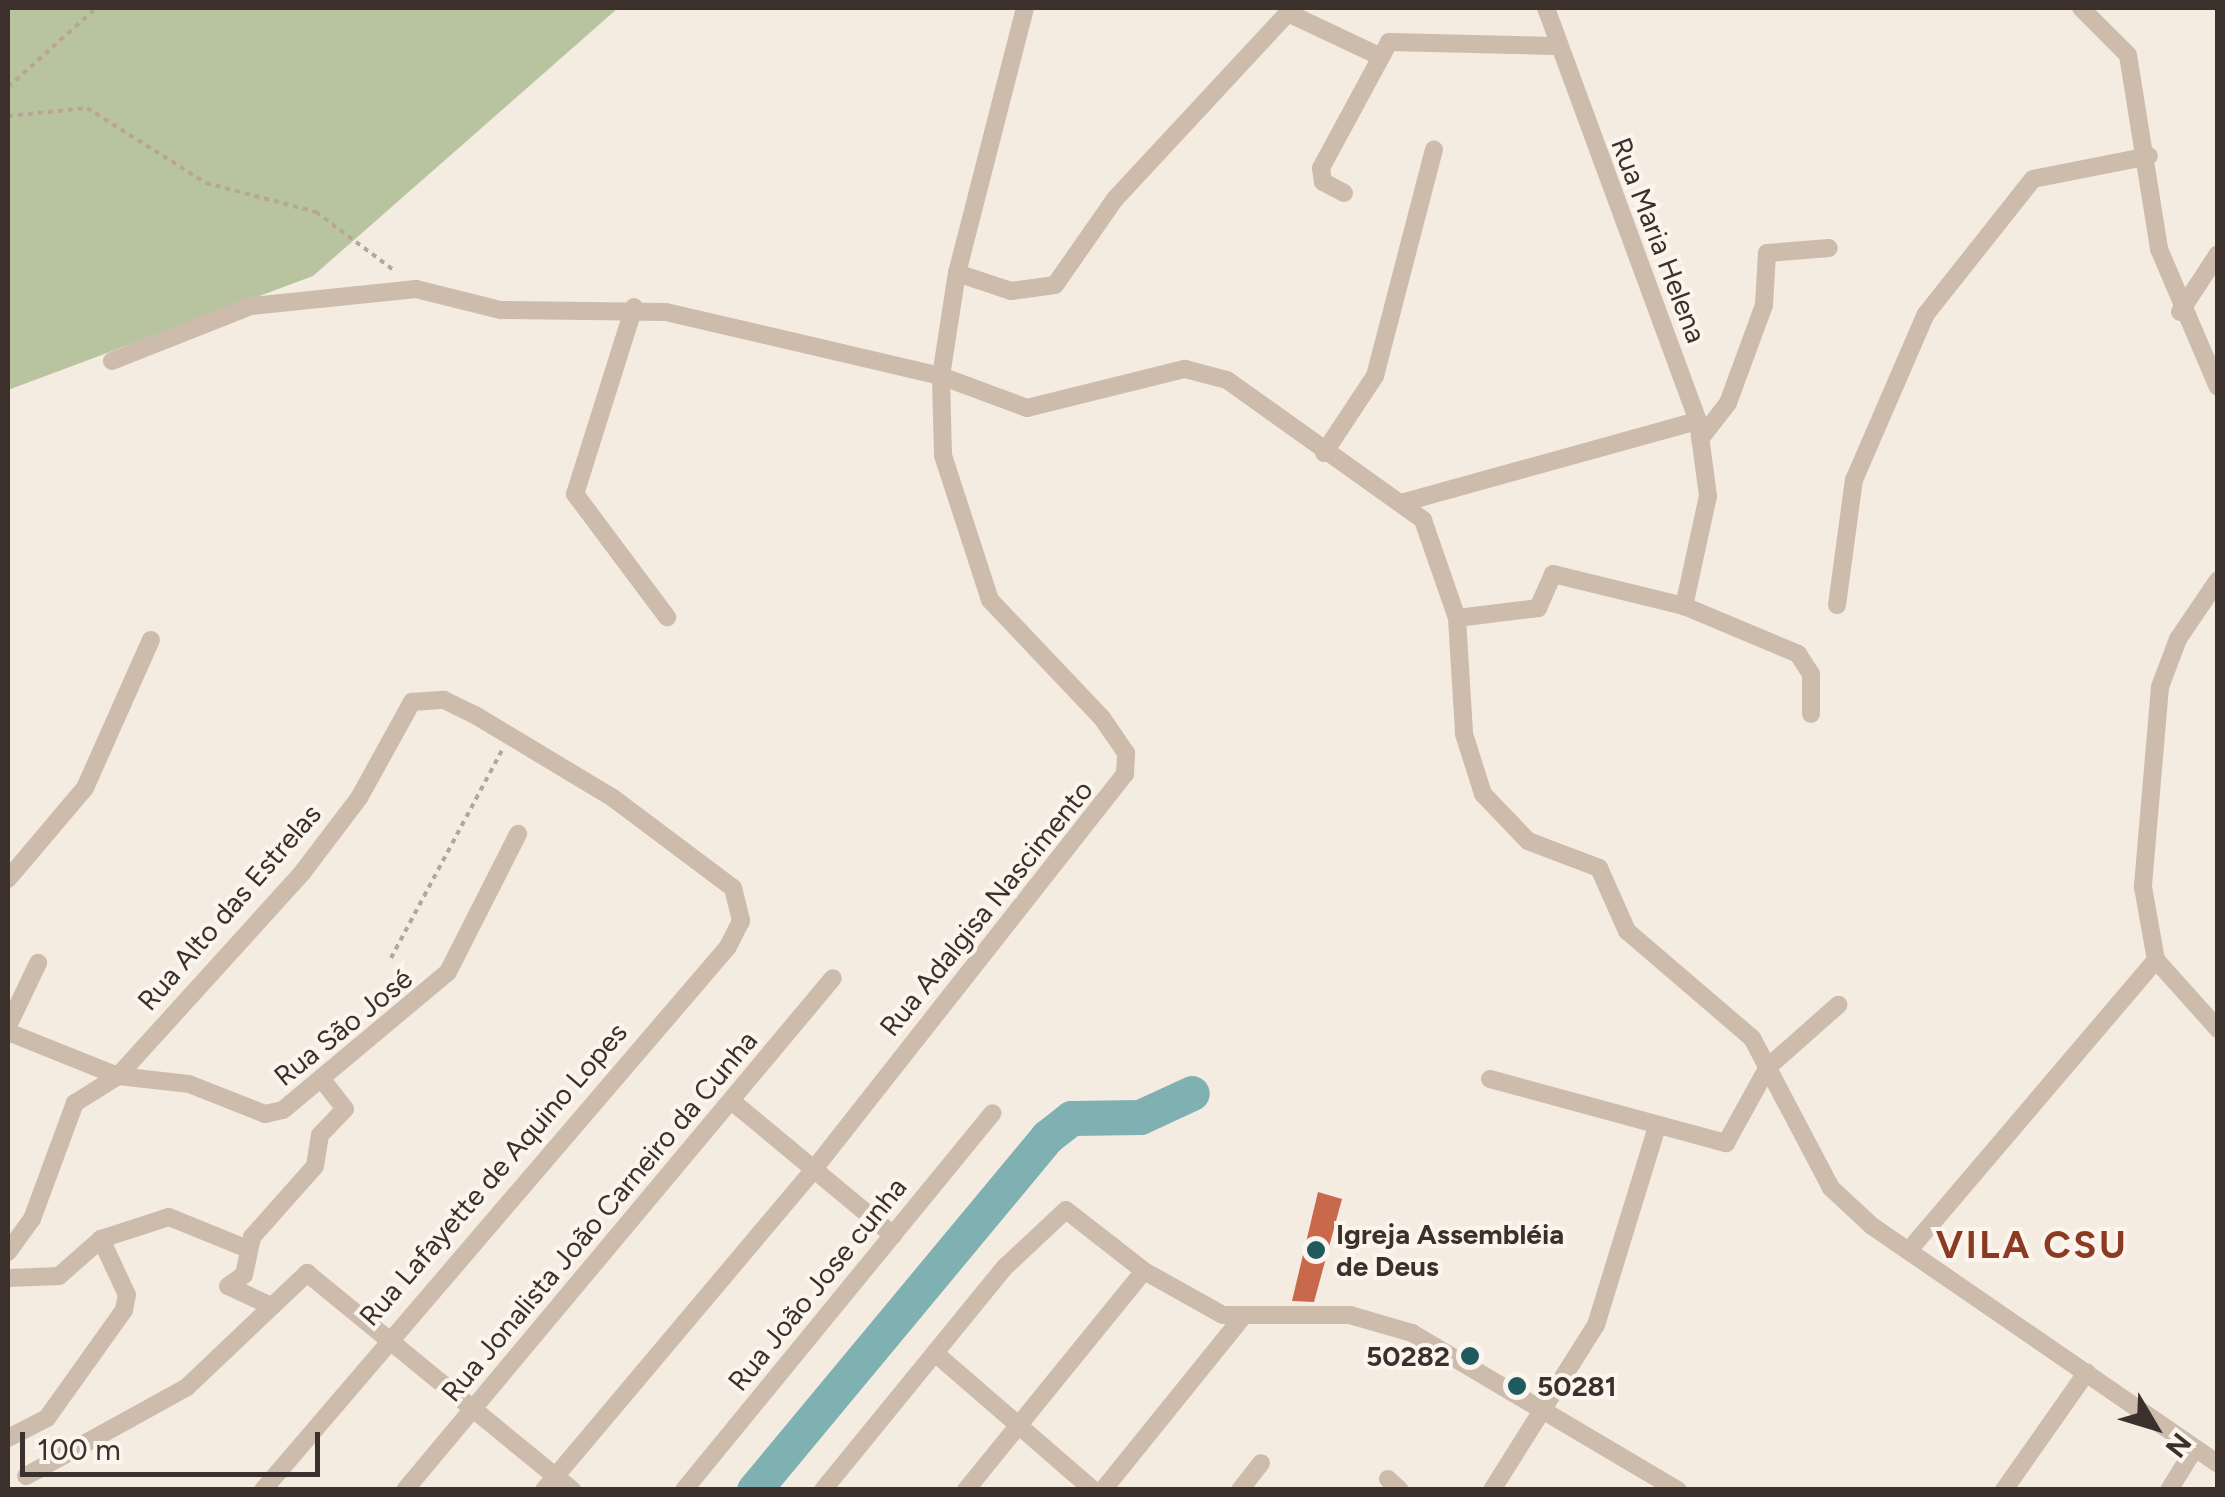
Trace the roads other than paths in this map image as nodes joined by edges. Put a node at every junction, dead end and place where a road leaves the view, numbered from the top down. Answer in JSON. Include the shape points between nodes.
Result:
{"nodes":[{"id":1,"x":1026,"y":8,"type":"edge"},
{"id":2,"x":1546,"y":8,"type":"edge"},
{"id":3,"x":2081,"y":8,"type":"edge"},
{"id":4,"x":1554,"y":46,"type":"junction"},
{"id":5,"x":1380,"y":56,"type":"junction"},
{"id":6,"x":1434,"y":150,"type":"dead end"},
{"id":7,"x":2149,"y":156,"type":"junction"},
{"id":8,"x":1344,"y":193,"type":"dead end"},
{"id":9,"x":1829,"y":248,"type":"dead end"},
{"id":10,"x":2217,"y":255,"type":"edge"},
{"id":11,"x":958,"y":272,"type":"junction"},
{"id":12,"x":634,"y":308,"type":"junction"},
{"id":13,"x":2180,"y":312,"type":"junction"},
{"id":14,"x":112,"y":361,"type":"dead end"},
{"id":15,"x":941,"y":376,"type":"junction"},
{"id":16,"x":2218,"y":387,"type":"edge"},
{"id":17,"x":1699,"y":430,"type":"junction"},
{"id":18,"x":1324,"y":453,"type":"junction"},
{"id":19,"x":1405,"y":502,"type":"junction"},
{"id":20,"x":2218,"y":580,"type":"edge"},
{"id":21,"x":1836,"y":605,"type":"dead end"},
{"id":22,"x":1684,"y":606,"type":"junction"},
{"id":23,"x":667,"y":617,"type":"dead end"},
{"id":24,"x":1457,"y":618,"type":"junction"},
{"id":25,"x":152,"y":640,"type":"dead end"},
{"id":26,"x":1811,"y":714,"type":"dead end"},
{"id":27,"x":518,"y":834,"type":"dead end"},
{"id":28,"x":8,"y":879,"type":"edge"},
{"id":29,"x":734,"y":888,"type":"joint"},
{"id":30,"x":2156,"y":960,"type":"junction"},
{"id":31,"x":38,"y":964,"type":"dead end"},
{"id":32,"x":833,"y":978,"type":"dead end"},
{"id":33,"x":1838,"y":1005,"type":"dead end"},
{"id":34,"x":8,"y":1029,"type":"edge"},
{"id":35,"x":2218,"y":1029,"type":"edge"},
{"id":36,"x":1768,"y":1067,"type":"junction"},
{"id":37,"x":118,"y":1076,"type":"junction"},
{"id":38,"x":323,"y":1080,"type":"junction"},
{"id":39,"x":1490,"y":1080,"type":"dead end"},
{"id":40,"x":734,"y":1102,"type":"junction"},
{"id":41,"x":993,"y":1113,"type":"dead end"},
{"id":42,"x":1657,"y":1128,"type":"junction"},
{"id":43,"x":814,"y":1168,"type":"junction"},
{"id":44,"x":893,"y":1235,"type":"junction"},
{"id":45,"x":101,"y":1239,"type":"junction"},
{"id":46,"x":248,"y":1248,"type":"junction"},
{"id":47,"x":1910,"y":1248,"type":"junction"},
{"id":48,"x":8,"y":1252,"type":"edge"},
{"id":49,"x":1144,"y":1271,"type":"junction"},
{"id":50,"x":8,"y":1278,"type":"edge"},
{"id":51,"x":271,"y":1306,"type":"junction"},
{"id":52,"x":1241,"y":1319,"type":"junction"},
{"id":53,"x":388,"y":1340,"type":"junction"},
{"id":54,"x":935,"y":1353,"type":"junction"},
{"id":55,"x":2088,"y":1372,"type":"junction"},
{"id":56,"x":472,"y":1408,"type":"junction"},
{"id":57,"x":1541,"y":1416,"type":"junction"},
{"id":58,"x":1020,"y":1426,"type":"junction"},
{"id":59,"x":8,"y":1438,"type":"edge"},
{"id":60,"x":2195,"y":1448,"type":"junction"},
{"id":61,"x":1262,"y":1463,"type":"dead end"},
{"id":62,"x":2218,"y":1464,"type":"edge"},
{"id":63,"x":26,"y":1476,"type":"dead end"},
{"id":64,"x":550,"y":1483,"type":"edge"},
{"id":65,"x":263,"y":1490,"type":"edge"},
{"id":66,"x":406,"y":1490,"type":"edge"},
{"id":67,"x":572,"y":1490,"type":"edge"},
{"id":68,"x":684,"y":1490,"type":"edge"},
{"id":69,"x":822,"y":1490,"type":"edge"},
{"id":70,"x":966,"y":1490,"type":"edge"},
{"id":71,"x":1093,"y":1490,"type":"edge"},
{"id":72,"x":1103,"y":1490,"type":"edge"},
{"id":73,"x":1240,"y":1490,"type":"edge"},
{"id":74,"x":1492,"y":1490,"type":"edge"},
{"id":75,"x":1678,"y":1490,"type":"edge"},
{"id":76,"x":2004,"y":1490,"type":"edge"},
{"id":77,"x":2170,"y":1490,"type":"edge"}],
"edges":[{"from":1,"to":11,"type":"street","name":"Rua Adalgisa Nascimento"},
{"from":2,"to":4,"type":"street","name":"Rua Maria Helena"},
{"from":3,"to":7,"type":"street","via":[[2128,55]]},
{"from":4,"to":5,"type":"street","via":[[1404,36]]},
{"from":4,"to":17,"type":"street","name":"Rua Maria Helena","via":[[1658,296]]},
{"from":5,"to":8,"type":"street","via":[[1321,168],[1322,182]]},
{"from":5,"to":11,"type":"street","via":[[1288,13],[1115,199],[1055,285],[1011,291]]},
{"from":6,"to":18,"type":"street","via":[[1374,376]]},
{"from":7,"to":13,"type":"street","via":[[2160,249]]},
{"from":7,"to":21,"type":"street","via":[[2033,178],[1926,314],[1854,480]]},
{"from":9,"to":17,"type":"street","via":[[1766,254],[1764,306],[1728,403]]},
{"from":10,"to":13,"type":"street"},
{"from":11,"to":15,"type":"street","name":"Rua Adalgisa Nascimento"},
{"from":12,"to":14,"type":"street","via":[[501,310],[416,290],[251,306]]},
{"from":12,"to":15,"type":"street"},
{"from":12,"to":23,"type":"street","via":[[575,494]]},
{"from":13,"to":16,"type":"street"},
{"from":15,"to":18,"type":"street","via":[[1039,409],[1198,370],[1227,380]]},
{"from":15,"to":43,"type":"street","name":"Rua Adalgisa Nascimento","via":[[951,491],[990,600],[1102,718],[1128,764],[1120,786]]},
{"from":17,"to":19,"type":"street"},
{"from":17,"to":22,"type":"street","name":"Rua Maria Helena","via":[[1706,520]]},
{"from":18,"to":19,"type":"street"},
{"from":19,"to":24,"type":"street","via":[[1438,546]]},
{"from":20,"to":30,"type":"street","via":[[2178,638],[2160,688],[2143,887]]},
{"from":22,"to":24,"type":"street","via":[[1553,574],[1538,608]]},
{"from":22,"to":26,"type":"street","via":[[1798,654],[1811,674]]},
{"from":24,"to":36,"type":"street","via":[[1464,734],[1483,794],[1528,841],[1598,868],[1627,931],[1752,1038]]},
{"from":25,"to":28,"type":"street","via":[[84,788]]},
{"from":27,"to":38,"type":"street","name":"Rua São José","via":[[448,972]]},
{"from":29,"to":37,"type":"street","name":"Rua Alto das Estrelas","via":[[612,798],[508,736],[444,700],[412,702],[399,712],[358,798],[302,873]]},
{"from":29,"to":53,"type":"street","name":"Rua Lafayette de Aquino Lopes","via":[[741,921],[727,948]]},
{"from":30,"to":35,"type":"street"},
{"from":30,"to":47,"type":"street"},
{"from":31,"to":34,"type":"street"},
{"from":32,"to":40,"type":"street","name":"Rua Jonalista João Carneiro da Cunha"},
{"from":33,"to":36,"type":"street"},
{"from":34,"to":37,"type":"street"},
{"from":36,"to":42,"type":"street","via":[[1726,1143]]},
{"from":36,"to":47,"type":"street","via":[[1831,1188]]},
{"from":37,"to":38,"type":"street","name":"Rua São José","via":[[189,1084],[264,1114]]},
{"from":37,"to":48,"type":"street","name":"Rua Alto das Estrelas","via":[[75,1103],[32,1219]]},
{"from":38,"to":46,"type":"street","via":[[345,1109],[320,1135],[315,1166]]},
{"from":39,"to":42,"type":"street"},
{"from":40,"to":43,"type":"street"},
{"from":40,"to":56,"type":"street","name":"Rua Jonalista João Carneiro da Cunha"},
{"from":41,"to":44,"type":"street","name":"Rua João Jose cunha"},
{"from":42,"to":57,"type":"street","via":[[1596,1325]]},
{"from":43,"to":44,"type":"street"},
{"from":43,"to":64,"type":"street","name":"Rua Adalgisa Nascimento"},
{"from":44,"to":68,"type":"street","name":"Rua João Jose cunha"},
{"from":45,"to":46,"type":"street","via":[[169,1218]]},
{"from":45,"to":50,"type":"street","via":[[58,1276]]},
{"from":45,"to":59,"type":"street","via":[[127,1294],[124,1310],[47,1418]]},
{"from":46,"to":51,"type":"street","via":[[244,1275],[228,1286]]},
{"from":47,"to":55,"type":"street"},
{"from":49,"to":52,"type":"street"},
{"from":49,"to":54,"type":"street","via":[[1084,1218],[1062,1210]]},
{"from":49,"to":58,"type":"street"},
{"from":51,"to":53,"type":"street","via":[[301,1274],[328,1282]]},
{"from":51,"to":63,"type":"street","via":[[187,1386]]},
{"from":52,"to":57,"type":"street","via":[[1297,1313],[1393,1325]]},
{"from":52,"to":72,"type":"street"},
{"from":53,"to":56,"type":"street"},
{"from":53,"to":65,"type":"street","name":"Rua Lafayette de Aquino Lopes"},
{"from":54,"to":58,"type":"street"},
{"from":54,"to":69,"type":"street"},
{"from":55,"to":60,"type":"street"},
{"from":55,"to":76,"type":"street"},
{"from":56,"to":64,"type":"street"},
{"from":56,"to":66,"type":"street","name":"Rua Jonalista João Carneiro da Cunha"},
{"from":57,"to":74,"type":"street"},
{"from":57,"to":75,"type":"street"},
{"from":58,"to":70,"type":"street"},
{"from":58,"to":71,"type":"street"},
{"from":60,"to":62,"type":"street"},
{"from":60,"to":77,"type":"street"},
{"from":61,"to":73,"type":"street"},
{"from":64,"to":67,"type":"street"}]}
